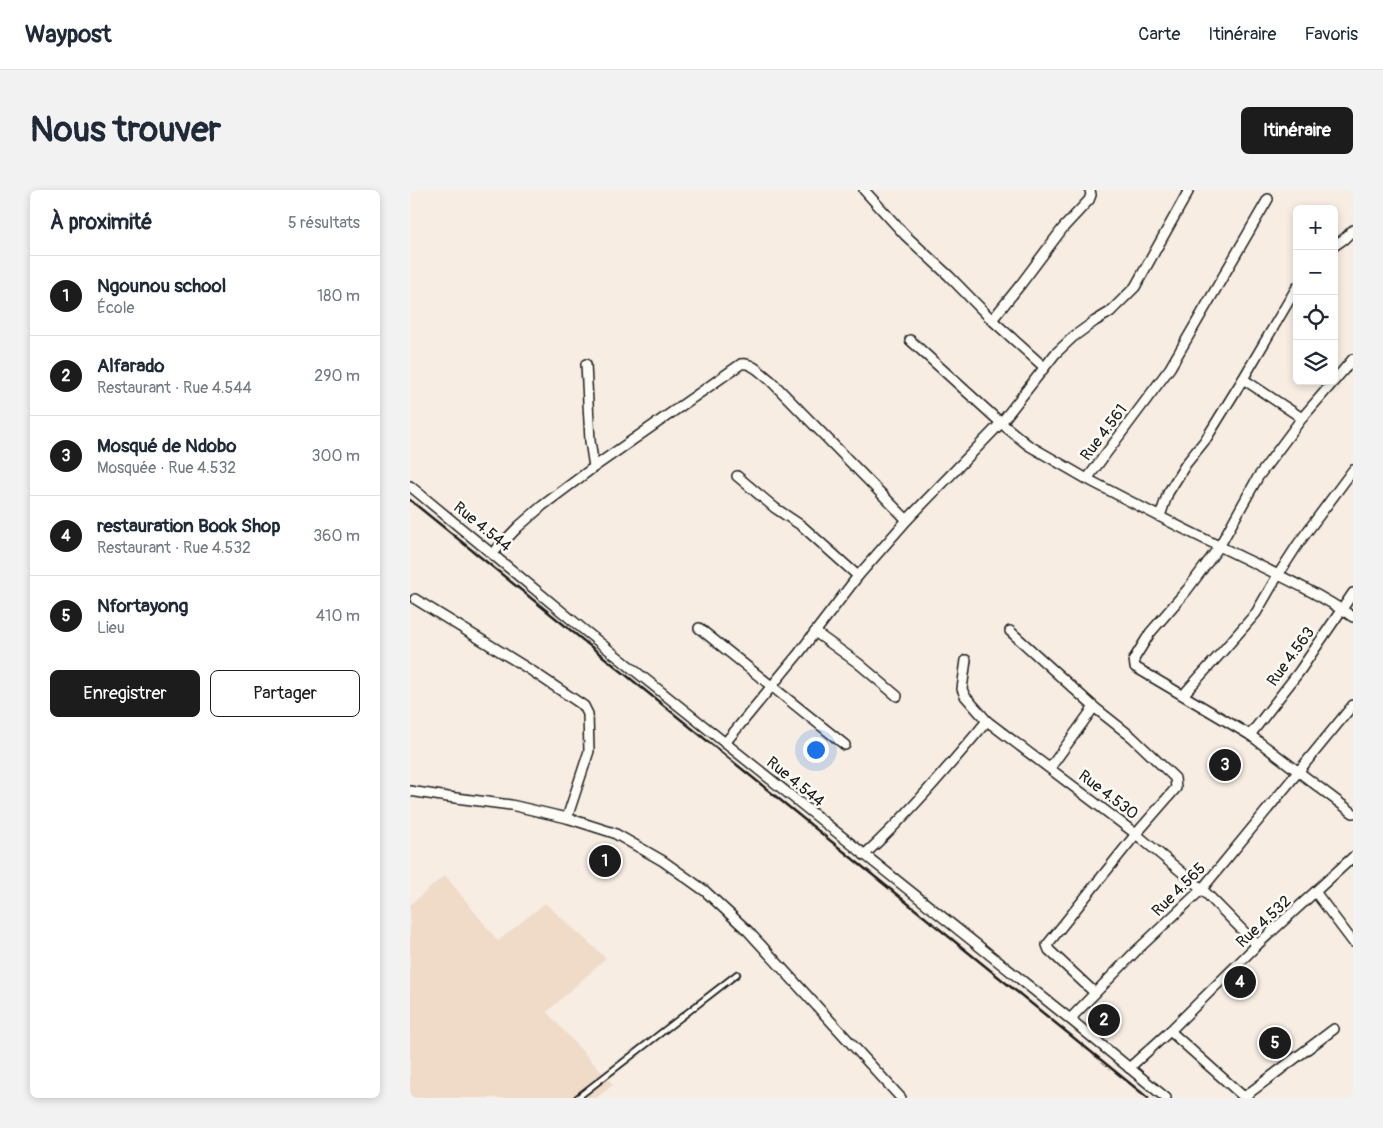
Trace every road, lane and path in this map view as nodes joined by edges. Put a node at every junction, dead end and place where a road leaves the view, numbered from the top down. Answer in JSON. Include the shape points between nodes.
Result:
{"nodes":[{"id":1,"x":864,"y":190,"type":"edge"},
{"id":2,"x":1090,"y":190,"type":"edge"},
{"id":3,"x":1188,"y":192,"type":"dead end"},
{"id":4,"x":1268,"y":199,"type":"dead end"},
{"id":5,"x":1353,"y":230,"type":"edge"},
{"id":6,"x":1338,"y":243,"type":"edge"},
{"id":7,"x":1293,"y":295,"type":"edge"},
{"id":8,"x":992,"y":320,"type":"junction"},
{"id":9,"x":910,"y":340,"type":"dead end"},
{"id":10,"x":1353,"y":359,"type":"edge"},
{"id":11,"x":586,"y":364,"type":"dead end"},
{"id":12,"x":1044,"y":367,"type":"junction"},
{"id":13,"x":1338,"y":376,"type":"edge"},
{"id":14,"x":1243,"y":379,"type":"junction"},
{"id":15,"x":1331,"y":385,"type":"edge"},
{"id":16,"x":1302,"y":418,"type":"junction"},
{"id":17,"x":1001,"y":423,"type":"junction"},
{"id":18,"x":594,"y":467,"type":"junction"},
{"id":19,"x":1353,"y":470,"type":"edge"},
{"id":20,"x":737,"y":476,"type":"dead end"},
{"id":21,"x":1087,"y":479,"type":"junction"},
{"id":22,"x":410,"y":486,"type":"edge"},
{"id":23,"x":1160,"y":516,"type":"junction"},
{"id":24,"x":906,"y":520,"type":"junction"},
{"id":25,"x":1220,"y":547,"type":"junction"},
{"id":26,"x":493,"y":553,"type":"junction"},
{"id":27,"x":1278,"y":574,"type":"junction"},
{"id":28,"x":858,"y":576,"type":"junction"},
{"id":29,"x":1353,"y":593,"type":"edge"},
{"id":30,"x":415,"y":599,"type":"dead end"},
{"id":31,"x":1341,"y":609,"type":"junction"},
{"id":32,"x":1353,"y":617,"type":"edge"},
{"id":33,"x":699,"y":628,"type":"dead end"},
{"id":34,"x":1010,"y":630,"type":"dead end"},
{"id":35,"x":815,"y":632,"type":"junction"},
{"id":36,"x":966,"y":660,"type":"dead end"},
{"id":37,"x":771,"y":687,"type":"junction"},
{"id":38,"x":1183,"y":695,"type":"junction"},
{"id":39,"x":897,"y":696,"type":"dead end"},
{"id":40,"x":1353,"y":705,"type":"edge"},
{"id":41,"x":1094,"y":707,"type":"junction"},
{"id":42,"x":988,"y":721,"type":"junction"},
{"id":43,"x":1250,"y":735,"type":"junction"},
{"id":44,"x":725,"y":743,"type":"junction"},
{"id":45,"x":845,"y":746,"type":"dead end"},
{"id":46,"x":1050,"y":768,"type":"junction"},
{"id":47,"x":1298,"y":772,"type":"junction"},
{"id":48,"x":410,"y":790,"type":"edge"},
{"id":49,"x":1353,"y":813,"type":"edge"},
{"id":50,"x":568,"y":818,"type":"junction"},
{"id":51,"x":1136,"y":834,"type":"junction"},
{"id":52,"x":864,"y":855,"type":"junction"},
{"id":53,"x":1353,"y":857,"type":"edge"},
{"id":54,"x":1202,"y":889,"type":"junction"},
{"id":55,"x":1316,"y":893,"type":"junction"},
{"id":56,"x":1353,"y":942,"type":"edge"},
{"id":57,"x":1258,"y":945,"type":"junction"},
{"id":58,"x":737,"y":974,"type":"dead end"},
{"id":59,"x":1095,"y":993,"type":"junction"},
{"id":60,"x":1070,"y":1019,"type":"junction"},
{"id":61,"x":1334,"y":1029,"type":"dead end"},
{"id":62,"x":1170,"y":1031,"type":"junction"},
{"id":63,"x":1129,"y":1068,"type":"junction"},
{"id":64,"x":577,"y":1098,"type":"edge"},
{"id":65,"x":901,"y":1098,"type":"edge"},
{"id":66,"x":1166,"y":1098,"type":"edge"},
{"id":67,"x":1245,"y":1098,"type":"edge"}],
"edges":[{"from":1,"to":8,"type":"street"},
{"from":2,"to":8,"type":"street","via":[[1089,200],[1063,228]]},
{"from":3,"to":12,"type":"street","via":[[1135,287],[1110,312],[1073,337]]},
{"from":4,"to":21,"type":"street","name":"Rue 4.561","via":[[1170,368]]},
{"from":5,"to":6,"type":"street"},
{"from":7,"to":14,"type":"street"},
{"from":8,"to":12,"type":"street"},
{"from":9,"to":17,"type":"street"},
{"from":10,"to":13,"type":"street"},
{"from":11,"to":18,"type":"street"},
{"from":12,"to":17,"type":"street"},
{"from":14,"to":16,"type":"street"},
{"from":14,"to":23,"type":"street","via":[[1168,493]]},
{"from":15,"to":16,"type":"street"},
{"from":16,"to":25,"type":"street","via":[[1258,477]]},
{"from":17,"to":21,"type":"street","via":[[1028,445]]},
{"from":17,"to":24,"type":"street"},
{"from":18,"to":24,"type":"street","via":[[745,363],[770,380]]},
{"from":18,"to":26,"type":"street","via":[[542,506]]},
{"from":19,"to":27,"type":"street"},
{"from":20,"to":28,"type":"street","via":[[802,526]]},
{"from":21,"to":23,"type":"street","name":"Rue 4.561"},
{"from":22,"to":26,"type":"street","name":"Rue 4.544"},
{"from":23,"to":25,"type":"street","name":"Rue 4.561"},
{"from":24,"to":28,"type":"street"},
{"from":25,"to":27,"type":"street","name":"Rue 4.561"},
{"from":25,"to":38,"type":"street","via":[[1150,633],[1134,659],[1135,668]]},
{"from":26,"to":44,"type":"street","name":"Rue 4.544"},
{"from":27,"to":31,"type":"street","name":"Rue 4.561"},
{"from":27,"to":38,"type":"street","via":[[1256,612]]},
{"from":28,"to":35,"type":"street"},
{"from":29,"to":31,"type":"street","name":"Rue 4.563"},
{"from":30,"to":50,"type":"street","via":[[584,706],[588,714],[589,751]]},
{"from":31,"to":32,"type":"street","name":"Rue 4.561"},
{"from":31,"to":43,"type":"street","name":"Rue 4.563","via":[[1299,672]]},
{"from":33,"to":37,"type":"street"},
{"from":34,"to":41,"type":"street"},
{"from":35,"to":37,"type":"street"},
{"from":35,"to":39,"type":"street"},
{"from":36,"to":42,"type":"street","name":"Rue 4.530","via":[[962,689]]},
{"from":37,"to":44,"type":"street"},
{"from":37,"to":45,"type":"street"},
{"from":38,"to":43,"type":"street"},
{"from":40,"to":47,"type":"street","name":"Rue 4.565"},
{"from":41,"to":46,"type":"street"},
{"from":41,"to":51,"type":"street","via":[[1132,737],[1177,783]]},
{"from":42,"to":46,"type":"street","name":"Rue 4.530"},
{"from":42,"to":52,"type":"street","via":[[918,801]]},
{"from":43,"to":47,"type":"street"},
{"from":44,"to":52,"type":"street","name":"Rue 4.544"},
{"from":46,"to":51,"type":"street","name":"Rue 4.530"},
{"from":47,"to":49,"type":"street"},
{"from":47,"to":54,"type":"street","name":"Rue 4.565"},
{"from":48,"to":50,"type":"street","via":[[511,805]]},
{"from":50,"to":65,"type":"street","via":[[614,833],[706,890],[748,931]]},
{"from":51,"to":54,"type":"street","name":"Rue 4.530"},
{"from":51,"to":59,"type":"street","via":[[1047,945]]},
{"from":52,"to":60,"type":"street","name":"Rue 4.544"},
{"from":53,"to":55,"type":"street","name":"Rue 4.532"},
{"from":54,"to":57,"type":"street","name":"Rue 4.530"},
{"from":54,"to":59,"type":"street","name":"Rue 4.565"},
{"from":55,"to":56,"type":"street"},
{"from":55,"to":57,"type":"street","name":"Rue 4.532"},
{"from":57,"to":62,"type":"street","name":"Rue 4.532"},
{"from":58,"to":64,"type":"lane"},
{"from":59,"to":60,"type":"street","name":"Rue 4.565"},
{"from":60,"to":63,"type":"street","name":"Rue 4.544"},
{"from":61,"to":67,"type":"street"},
{"from":62,"to":63,"type":"street","name":"Rue 4.532"},
{"from":62,"to":67,"type":"street"},
{"from":63,"to":66,"type":"street","name":"Rue 4.544"}]}
